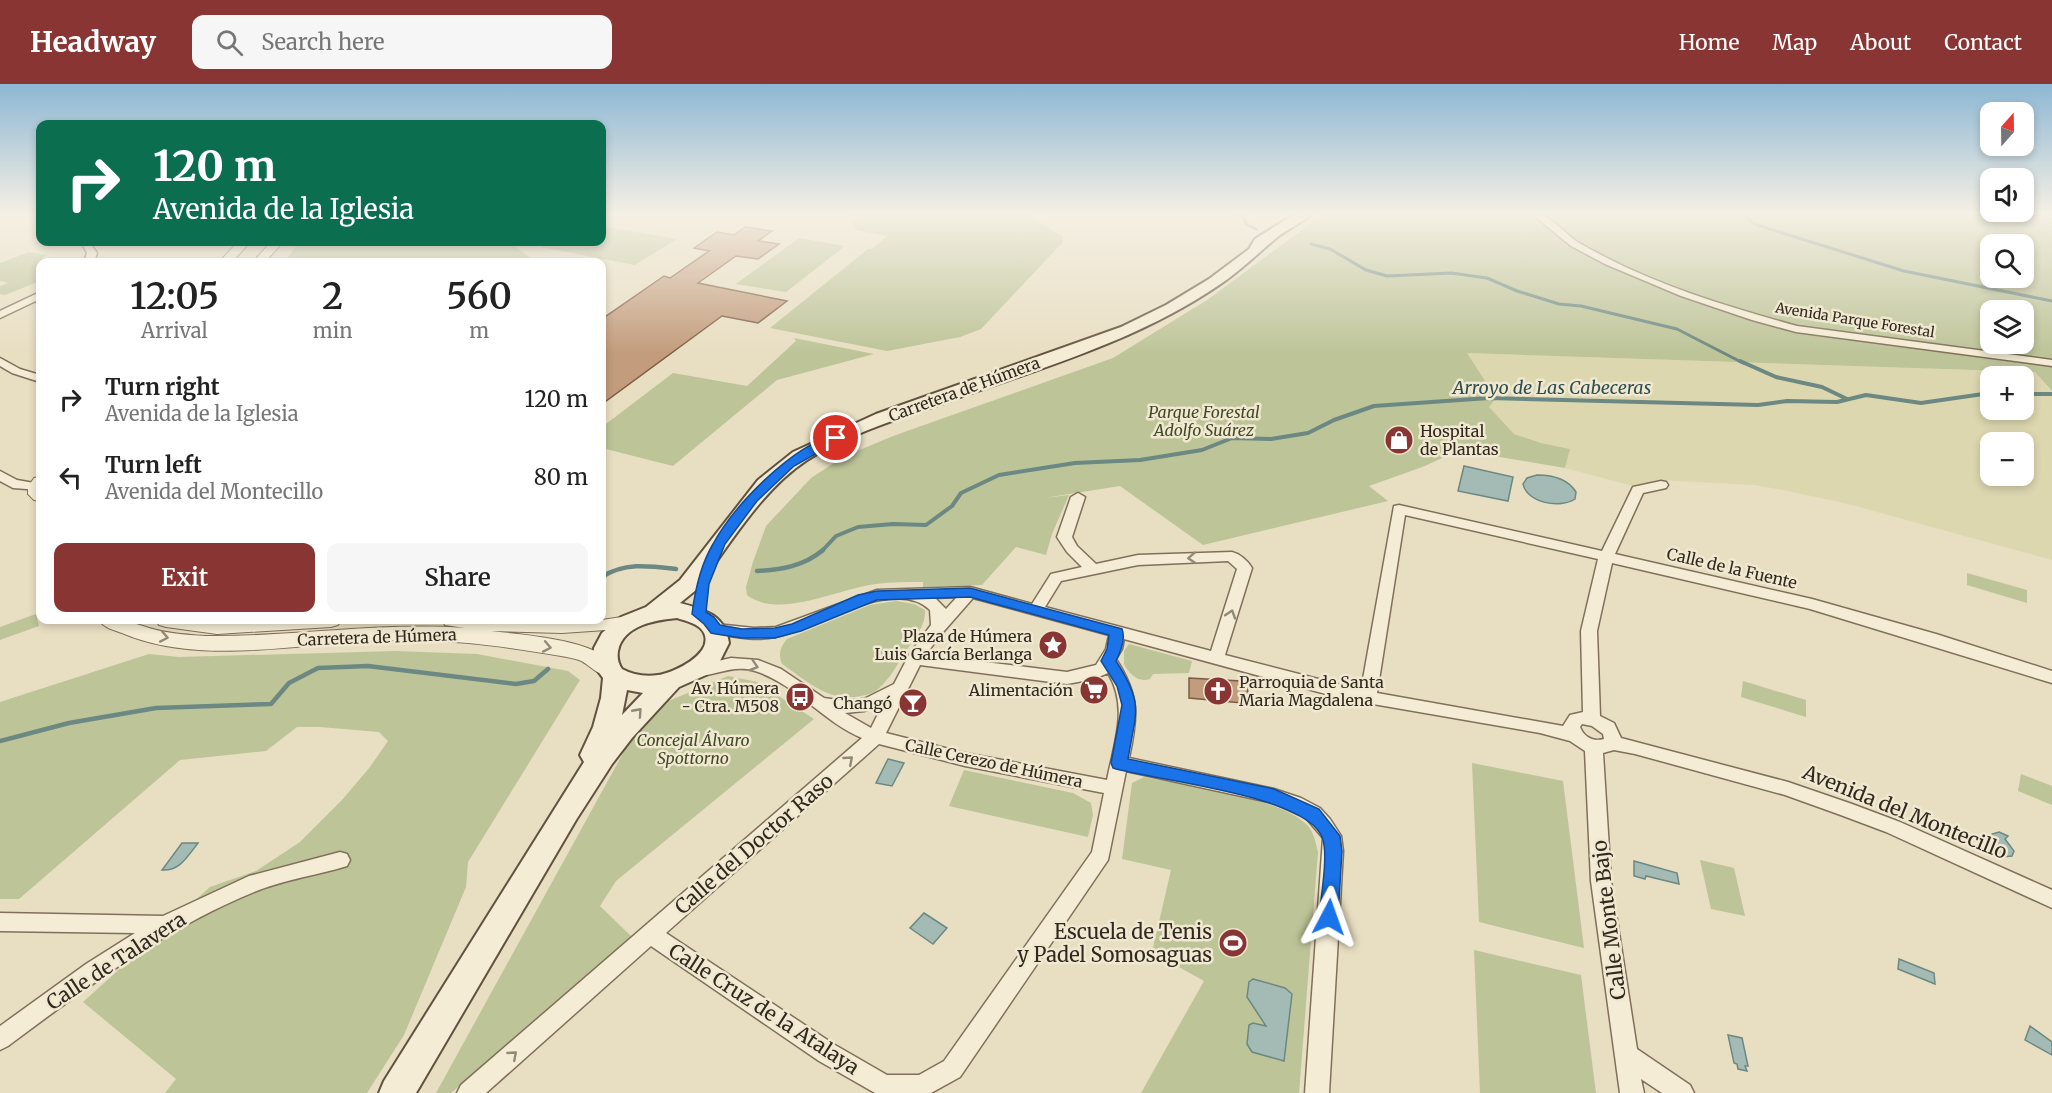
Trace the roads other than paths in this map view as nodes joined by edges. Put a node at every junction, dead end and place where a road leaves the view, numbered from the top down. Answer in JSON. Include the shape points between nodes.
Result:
{"nodes":[{"id":1,"x":1232,"y":260,"type":"edge"},
{"id":2,"x":1604,"y":260,"type":"edge"},
{"id":3,"x":36,"y":298,"type":"edge"},
{"id":4,"x":0,"y":315,"type":"edge"},
{"id":5,"x":0,"y":361,"type":"edge"},
{"id":6,"x":2052,"y":363,"type":"edge"},
{"id":7,"x":36,"y":378,"type":"edge"},
{"id":8,"x":0,"y":475,"type":"edge"},
{"id":9,"x":1661,"y":485,"type":"dead end"},
{"id":10,"x":36,"y":488,"type":"edge"},
{"id":11,"x":1078,"y":496,"type":"dead end"},
{"id":12,"x":719,"y":544,"type":"junction"},
{"id":13,"x":1606,"y":557,"type":"junction"},
{"id":14,"x":1093,"y":570,"type":"junction"},
{"id":15,"x":970,"y":592,"type":"junction"},
{"id":16,"x":905,"y":594,"type":"junction"},
{"id":17,"x":1036,"y":610,"type":"junction"},
{"id":18,"x":655,"y":612,"type":"junction"},
{"id":19,"x":707,"y":622,"type":"junction"},
{"id":20,"x":628,"y":623,"type":"junction"},
{"id":21,"x":116,"y":624,"type":"edge"},
{"id":22,"x":195,"y":624,"type":"edge"},
{"id":23,"x":266,"y":624,"type":"edge"},
{"id":24,"x":471,"y":624,"type":"edge"},
{"id":25,"x":939,"y":626,"type":"junction"},
{"id":26,"x":515,"y":633,"type":"junction"},
{"id":27,"x":1117,"y":633,"type":"junction"},
{"id":28,"x":915,"y":659,"type":"junction"},
{"id":29,"x":1216,"y":660,"type":"junction"},
{"id":30,"x":1109,"y":661,"type":"junction"},
{"id":31,"x":697,"y":670,"type":"junction"},
{"id":32,"x":611,"y":673,"type":"junction"},
{"id":33,"x":1094,"y":673,"type":"junction"},
{"id":34,"x":2052,"y":678,"type":"edge"},
{"id":35,"x":669,"y":683,"type":"junction"},
{"id":36,"x":1125,"y":686,"type":"junction"},
{"id":37,"x":900,"y":688,"type":"junction"},
{"id":38,"x":1368,"y":698,"type":"junction"},
{"id":39,"x":814,"y":701,"type":"junction"},
{"id":40,"x":1592,"y":719,"type":"junction"},
{"id":41,"x":1573,"y":731,"type":"junction"},
{"id":42,"x":875,"y":737,"type":"junction"},
{"id":43,"x":1606,"y":741,"type":"junction"},
{"id":44,"x":1119,"y":763,"type":"junction"},
{"id":45,"x":1113,"y":788,"type":"junction"},
{"id":46,"x":577,"y":792,"type":"junction"},
{"id":47,"x":340,"y":860,"type":"dead end"},
{"id":48,"x":2052,"y":899,"type":"edge"},
{"id":49,"x":0,"y":921,"type":"edge"},
{"id":50,"x":165,"y":925,"type":"junction"},
{"id":51,"x":650,"y":934,"type":"junction"},
{"id":52,"x":0,"y":1039,"type":"edge"},
{"id":53,"x":1626,"y":1054,"type":"junction"},
{"id":54,"x":396,"y":1093,"type":"edge"},
{"id":55,"x":469,"y":1093,"type":"edge"},
{"id":56,"x":1317,"y":1093,"type":"edge"},
{"id":57,"x":1632,"y":1093,"type":"edge"},
{"id":58,"x":1682,"y":1093,"type":"edge"}],
"edges":[{"from":1,"to":12,"type":"main road","name":"Carretera de Húmera","via":[[1158,307],[1074,350],[883,418],[817,447],[765,484]]},
{"from":2,"to":6,"type":"street","name":"Avenida Parque Forestal","via":[[1685,294],[1796,328]]},
{"from":3,"to":4,"type":"street"},
{"from":5,"to":7,"type":"street"},
{"from":8,"to":10,"type":"street","via":[[13,484]]},
{"from":9,"to":13,"type":"street","via":[[1638,490]]},
{"from":11,"to":14,"type":"street","via":[[1063,532],[1064,541]]},
{"from":12,"to":18,"type":"main road","name":"Carretera de Húmera","via":[[688,585]]},
{"from":12,"to":19,"type":"main road","name":"Carretera de Húmera","via":[[703,584]]},
{"from":13,"to":34,"type":"street","name":"Calle de la Fuente","via":[[1812,604]]},
{"from":13,"to":38,"type":"street","name":"Calle de la Fuente","via":[[1399,509]]},
{"from":13,"to":40,"type":"street","via":[[1588,632]]},
{"from":14,"to":17,"type":"street","via":[[1056,577]]},
{"from":29,"to":14,"type":"street","one_way":true,"via":[[1245,568],[1232,556],[1138,560]]},
{"from":15,"to":16,"type":"street"},
{"from":15,"to":17,"type":"street"},
{"from":15,"to":25,"type":"street"},
{"from":16,"to":19,"type":"street","via":[[863,599],[775,633],[742,633]]},
{"from":16,"to":25,"type":"street","via":[[932,602],[941,616]]},
{"from":17,"to":27,"type":"street"},
{"from":18,"to":19,"type":"main road","via":[[678,610]]},
{"from":18,"to":20,"type":"main road"},
{"from":19,"to":31,"type":"main road","via":[[717,645],[710,659]]},
{"from":20,"to":26,"type":"street","name":"Carretera de Húmera"},
{"from":20,"to":32,"type":"main road","via":[[607,644],[604,657]]},
{"from":21,"to":26,"type":"street","name":"Carretera de Húmera","one_way":true,"via":[[205,643],[374,633]]},
{"from":22,"to":23,"type":"street","name":"Carretera de Húmera"},
{"from":24,"to":26,"type":"street","name":"Carretera de Húmera"},
{"from":25,"to":28,"type":"street"},
{"from":26,"to":32,"type":"street","name":"Carretera de Húmera","one_way":true,"via":[[585,655]]},
{"from":27,"to":29,"type":"street"},
{"from":27,"to":30,"type":"street"},
{"from":28,"to":33,"type":"street","via":[[1067,678]]},
{"from":28,"to":37,"type":"street"},
{"from":29,"to":38,"type":"street"},
{"from":30,"to":33,"type":"street"},
{"from":30,"to":36,"type":"street"},
{"from":31,"to":35,"type":"main road"},
{"from":31,"to":39,"type":"street","name":"Calle Cerezo de Húmera","one_way":true,"via":[[729,664],[753,665],[777,675]]},
{"from":32,"to":35,"type":"main road","via":[[649,686]]},
{"from":32,"to":46,"type":"main road","via":[[616,696],[610,718]]},
{"from":33,"to":36,"type":"street"},
{"from":46,"to":35,"type":"main road","one_way":true,"via":[[630,721]]},
{"from":36,"to":44,"type":"street","name":"Calle Cruz de la Atalaya","via":[[1130,705]]},
{"from":37,"to":39,"type":"street","via":[[878,702],[856,708]]},
{"from":37,"to":42,"type":"street"},
{"from":38,"to":41,"type":"street"},
{"from":39,"to":42,"type":"street","name":"Calle Cerezo de Húmera"},
{"from":40,"to":41,"type":"street","via":[[1576,720]]},
{"from":40,"to":43,"type":"street","via":[[1603,724]]},
{"from":41,"to":43,"type":"street"},
{"from":42,"to":45,"type":"street","name":"Calle Cerezo de Húmera"},
{"from":51,"to":42,"type":"street","name":"Calle del Doctor Raso","one_way":true},
{"from":43,"to":48,"type":"street","name":"Avenida del Montecillo","via":[[1788,789],[1893,827]]},
{"from":43,"to":53,"type":"street","name":"Calle Monte Bajo","via":[[1600,881]]},
{"from":44,"to":45,"type":"street","name":"Calle Cruz de la Atalaya"},
{"from":44,"to":56,"type":"street","via":[[1274,796],[1313,813],[1332,836]]},
{"from":45,"to":51,"type":"street","name":"Calle Cruz de la Atalaya","via":[[1101,854],[952,1069],[921,1086],[885,1086],[827,1053]]},
{"from":46,"to":54,"type":"main road"},
{"from":47,"to":50,"type":"street","name":"Calle de Talavera","via":[[256,882]]},
{"from":49,"to":50,"type":"street"},
{"from":50,"to":52,"type":"street","name":"Calle de Talavera","via":[[93,971]]},
{"from":55,"to":51,"type":"street","name":"Calle del Doctor Raso","one_way":true},
{"from":53,"to":57,"type":"street","name":"Calle Monte Bajo"},
{"from":53,"to":58,"type":"street"}]}
